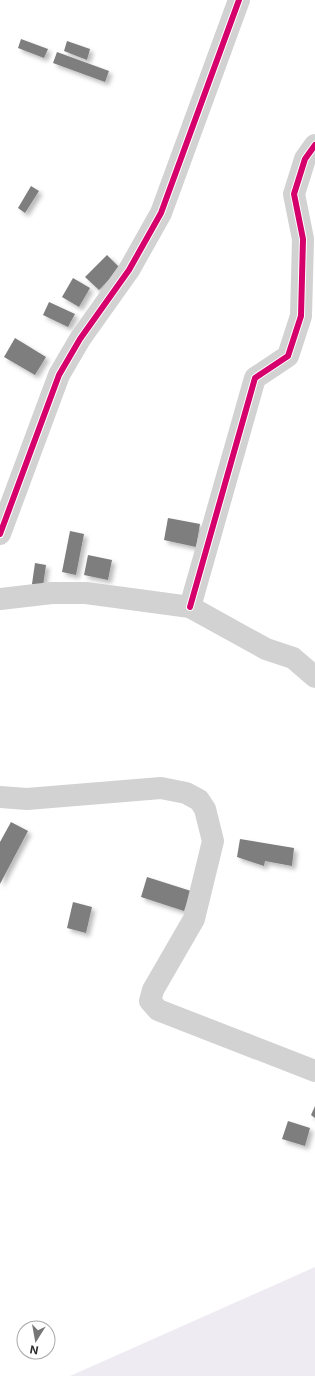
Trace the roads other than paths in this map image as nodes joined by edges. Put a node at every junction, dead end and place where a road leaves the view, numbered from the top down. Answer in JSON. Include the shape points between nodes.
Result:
{"nodes":[{"id":1,"x":240,"y":0,"type":"edge"},
{"id":2,"x":315,"y":145,"type":"edge"},
{"id":3,"x":0,"y":534,"type":"edge"},
{"id":4,"x":0,"y":599,"type":"edge"},
{"id":5,"x":190,"y":607,"type":"junction"},
{"id":6,"x":315,"y":677,"type":"edge"},
{"id":7,"x":0,"y":797,"type":"edge"},
{"id":8,"x":315,"y":1071,"type":"edge"}],
"edges":[{"from":1,"to":3,"type":"street","via":[[161,213],[130,270],[80,338],[59,374]]},
{"from":2,"to":5,"type":"street","via":[[305,159],[294,194],[302,239],[301,316],[288,356],[255,378]]},
{"from":4,"to":5,"type":"street","via":[[52,593],[86,593]]},
{"from":5,"to":6,"type":"street","via":[[266,649],[293,658]]},
{"from":7,"to":8,"type":"street","via":[[27,799],[161,788],[186,793],[199,800],[205,809],[213,841],[194,919],[153,990],[150,1002],[158,1010]]}]}
